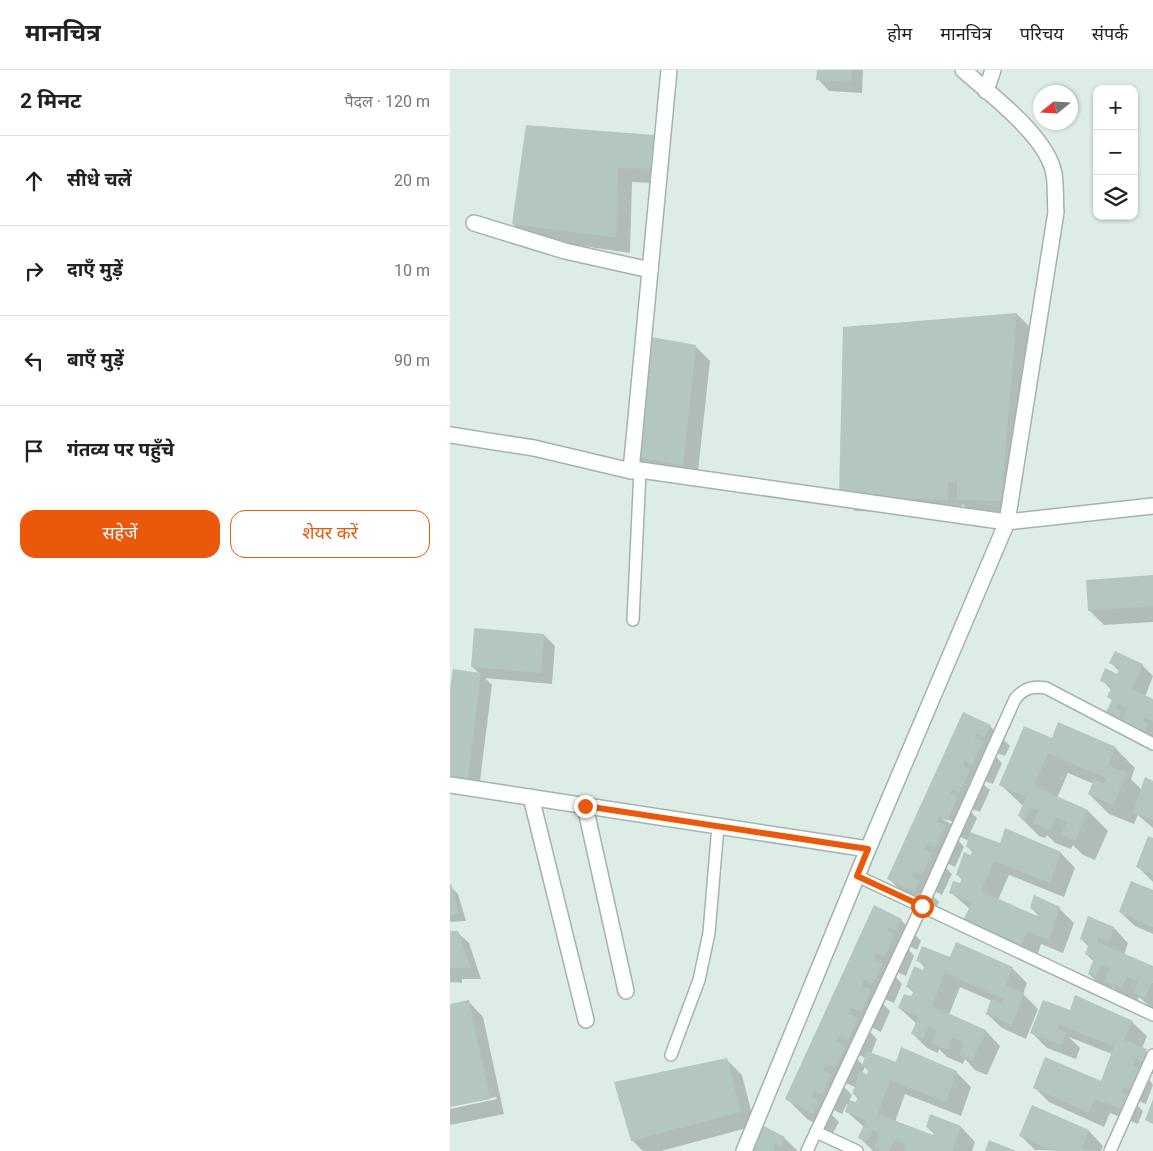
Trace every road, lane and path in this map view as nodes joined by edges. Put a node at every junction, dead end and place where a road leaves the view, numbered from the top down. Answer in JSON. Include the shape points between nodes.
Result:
{"nodes":[{"id":1,"x":669,"y":70,"type":"edge"},
{"id":2,"x":963,"y":70,"type":"edge"},
{"id":3,"x":993,"y":70,"type":"edge"},
{"id":4,"x":986,"y":91,"type":"junction"},
{"id":5,"x":474,"y":223,"type":"dead end"},
{"id":6,"x":650,"y":270,"type":"junction"},
{"id":7,"x":450,"y":435,"type":"edge"},
{"id":8,"x":636,"y":471,"type":"junction"},
{"id":9,"x":1153,"y":506,"type":"edge"},
{"id":10,"x":1007,"y":522,"type":"junction"},
{"id":11,"x":633,"y":620,"type":"dead end"},
{"id":12,"x":1153,"y":744,"type":"edge"},
{"id":13,"x":450,"y":784,"type":"edge"},
{"id":14,"x":531,"y":797,"type":"junction"},
{"id":15,"x":585,"y":806,"type":"junction"},
{"id":16,"x":718,"y":826,"type":"junction"},
{"id":17,"x":868,"y":849,"type":"junction"},
{"id":18,"x":857,"y":876,"type":"junction"},
{"id":19,"x":922,"y":906,"type":"junction"},
{"id":20,"x":626,"y":991,"type":"dead end"},
{"id":21,"x":1153,"y":1015,"type":"edge"},
{"id":22,"x":586,"y":1020,"type":"dead end"},
{"id":23,"x":671,"y":1055,"type":"dead end"},
{"id":24,"x":1153,"y":1056,"type":"edge"},
{"id":25,"x":816,"y":1132,"type":"junction"},
{"id":26,"x":744,"y":1151,"type":"edge"},
{"id":27,"x":807,"y":1151,"type":"edge"},
{"id":28,"x":857,"y":1151,"type":"edge"},
{"id":29,"x":1110,"y":1151,"type":"edge"}],
"edges":[{"from":1,"to":6,"type":"street"},
{"from":2,"to":4,"type":"street"},
{"from":3,"to":4,"type":"street"},
{"from":4,"to":10,"type":"street","via":[[1038,141],[1054,172],[1056,204]]},
{"from":5,"to":6,"type":"street","via":[[565,251]]},
{"from":6,"to":8,"type":"street"},
{"from":7,"to":8,"type":"street","via":[[534,448]]},
{"from":8,"to":10,"type":"street"},
{"from":8,"to":11,"type":"lane"},
{"from":9,"to":10,"type":"street"},
{"from":10,"to":17,"type":"street"},
{"from":12,"to":19,"type":"lane","via":[[1046,688],[1021,691],[1014,699]]},
{"from":13,"to":14,"type":"street"},
{"from":14,"to":15,"type":"street"},
{"from":14,"to":22,"type":"street"},
{"from":15,"to":16,"type":"street"},
{"from":15,"to":20,"type":"street"},
{"from":16,"to":17,"type":"street"},
{"from":16,"to":23,"type":"lane","via":[[708,933],[699,980]]},
{"from":17,"to":18,"type":"street"},
{"from":18,"to":19,"type":"lane"},
{"from":18,"to":26,"type":"street"},
{"from":19,"to":21,"type":"lane"},
{"from":19,"to":25,"type":"lane"},
{"from":24,"to":29,"type":"lane"},
{"from":25,"to":27,"type":"lane"},
{"from":25,"to":28,"type":"lane"}]}
